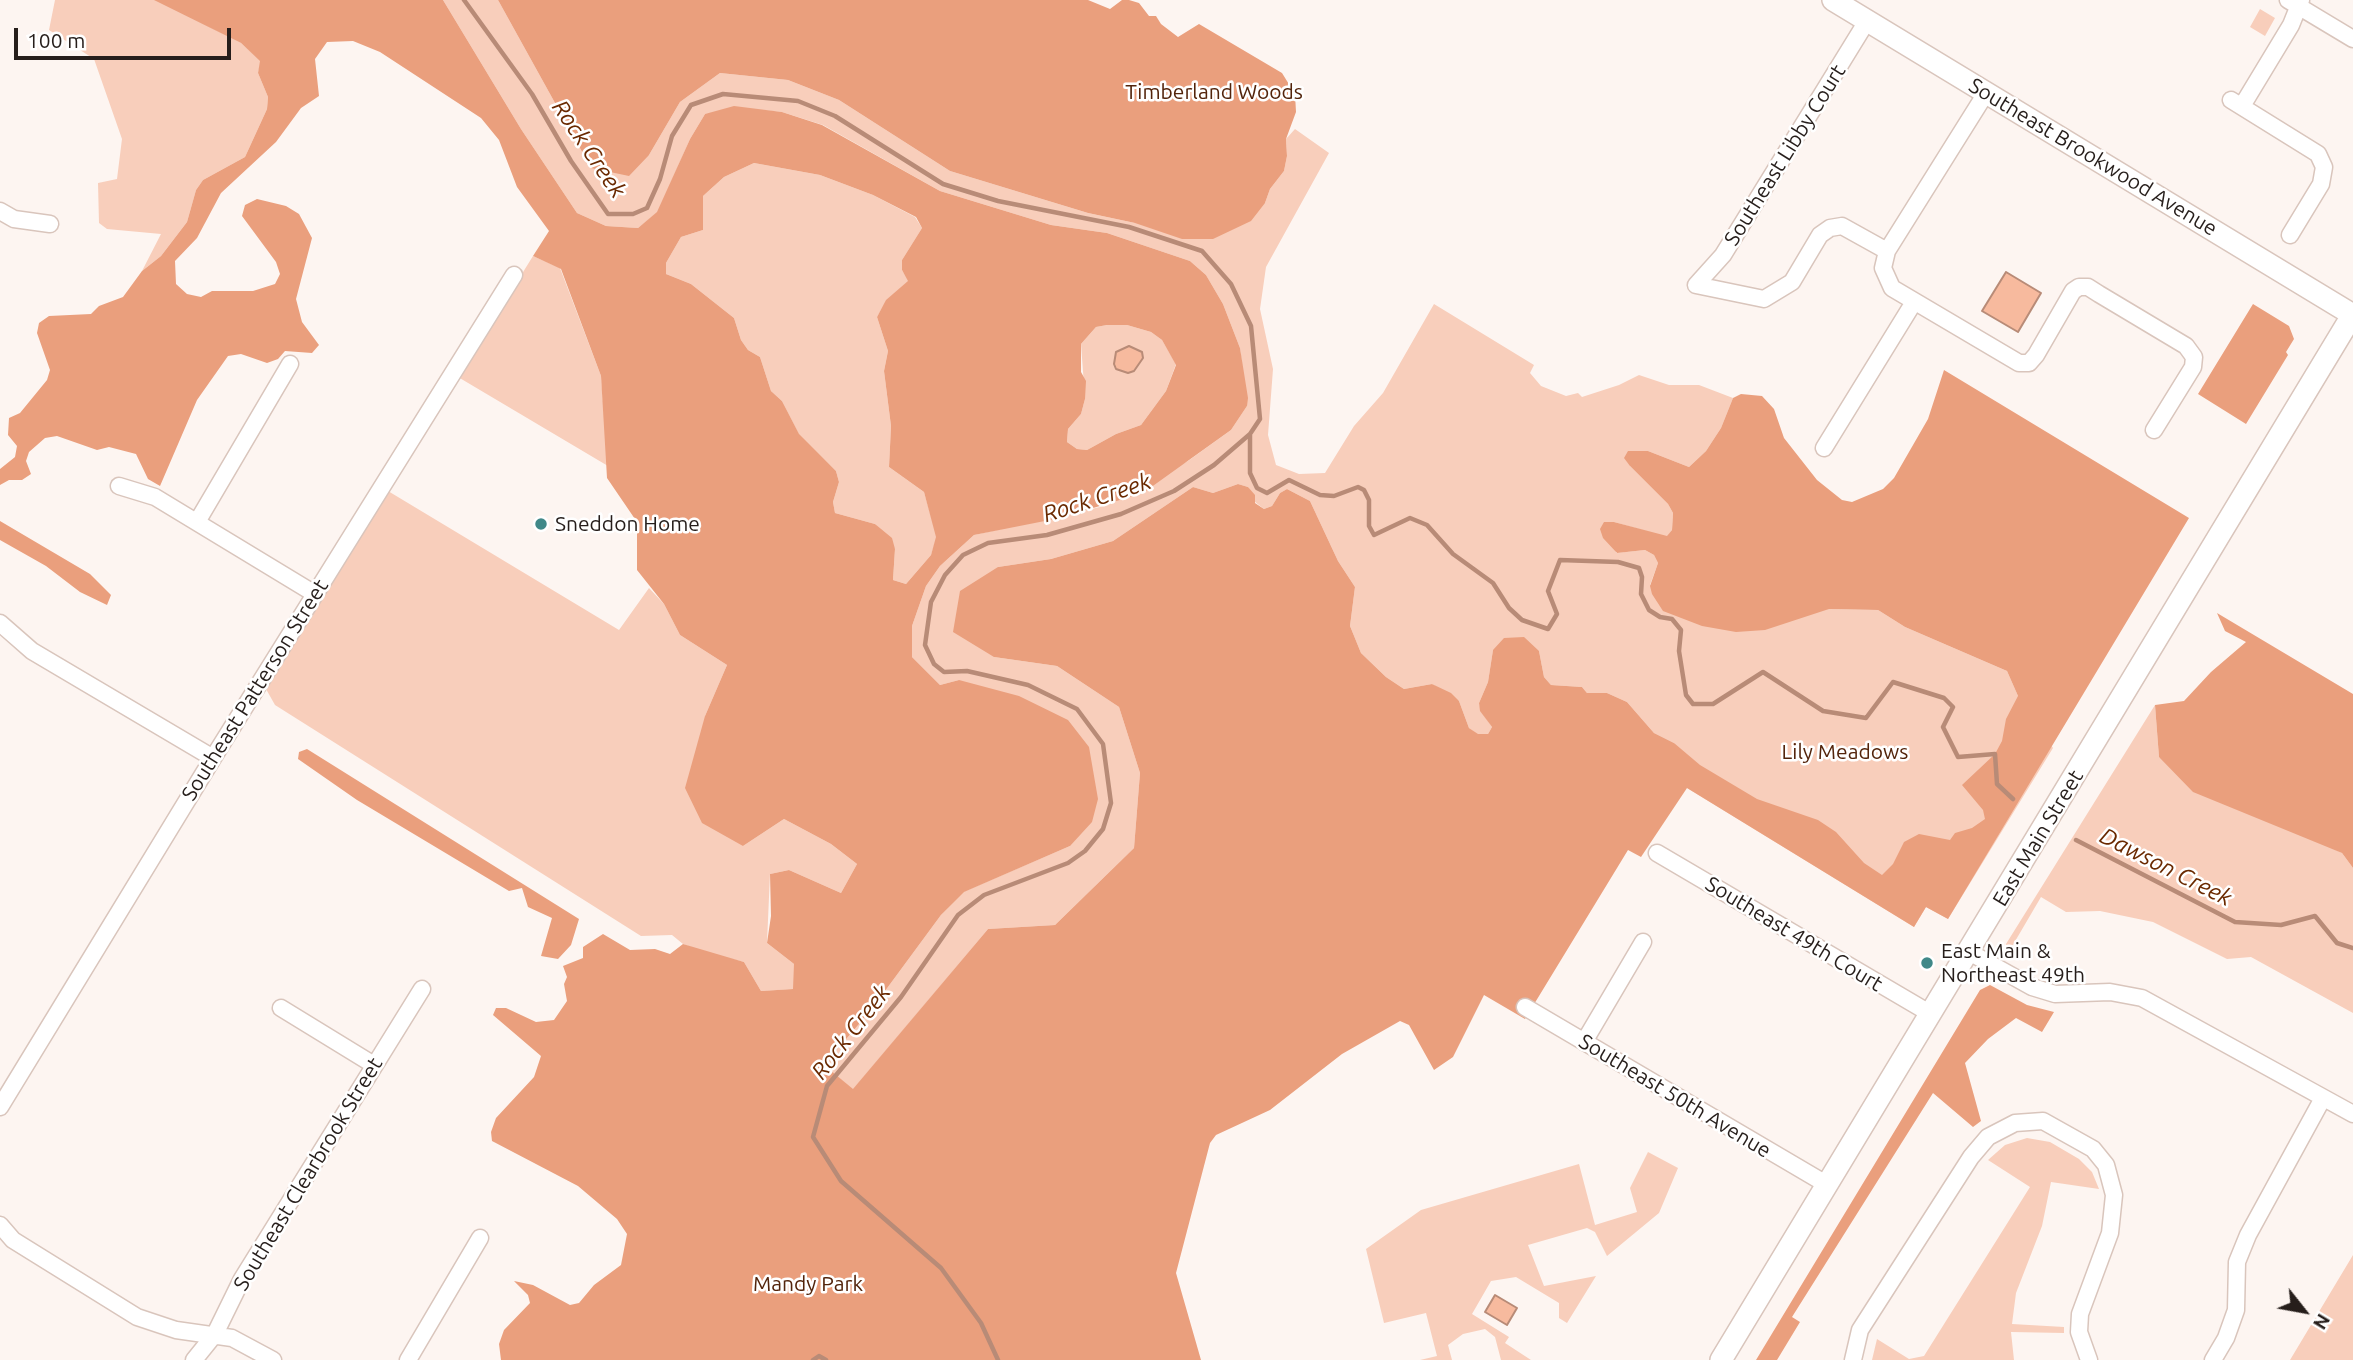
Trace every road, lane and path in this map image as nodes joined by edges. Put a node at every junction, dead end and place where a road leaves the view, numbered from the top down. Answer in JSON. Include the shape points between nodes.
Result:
{"nodes":[{"id":1,"x":1833,"y":0,"type":"edge"},
{"id":2,"x":2296,"y":2,"type":"edge"},
{"id":3,"x":1867,"y":21,"type":"junction"},
{"id":4,"x":2353,"y":39,"type":"edge"},
{"id":5,"x":1986,"y":93,"type":"junction"},
{"id":6,"x":0,"y":211,"type":"edge"},
{"id":7,"x":50,"y":224,"type":"dead end"},
{"id":8,"x":2290,"y":235,"type":"dead end"},
{"id":9,"x":1887,"y":251,"type":"junction"},
{"id":10,"x":514,"y":275,"type":"dead end"},
{"id":11,"x":1914,"y":302,"type":"junction"},
{"id":12,"x":2353,"y":314,"type":"edge"},
{"id":13,"x":290,"y":364,"type":"dead end"},
{"id":14,"x":2154,"y":430,"type":"dead end"},
{"id":15,"x":1824,"y":449,"type":"dead end"},
{"id":16,"x":119,"y":486,"type":"dead end"},
{"id":17,"x":197,"y":522,"type":"junction"},
{"id":18,"x":315,"y":594,"type":"junction"},
{"id":19,"x":0,"y":623,"type":"edge"},
{"id":20,"x":213,"y":758,"type":"junction"},
{"id":21,"x":1657,"y":853,"type":"dead end"},
{"id":22,"x":1643,"y":942,"type":"dead end"},
{"id":23,"x":1969,"y":951,"type":"junction"},
{"id":24,"x":422,"y":989,"type":"dead end"},
{"id":25,"x":1525,"y":1007,"type":"dead end"},
{"id":26,"x":281,"y":1008,"type":"dead end"},
{"id":27,"x":1931,"y":1014,"type":"junction"},
{"id":28,"x":1584,"y":1042,"type":"junction"},
{"id":29,"x":374,"y":1065,"type":"junction"},
{"id":30,"x":2323,"y":1098,"type":"junction"},
{"id":31,"x":0,"y":1107,"type":"edge"},
{"id":32,"x":2353,"y":1114,"type":"edge"},
{"id":33,"x":1826,"y":1184,"type":"junction"},
{"id":34,"x":0,"y":1225,"type":"edge"},
{"id":35,"x":480,"y":1238,"type":"dead end"},
{"id":36,"x":215,"y":1334,"type":"junction"},
{"id":37,"x":194,"y":1360,"type":"edge"},
{"id":38,"x":273,"y":1360,"type":"edge"},
{"id":39,"x":408,"y":1360,"type":"edge"},
{"id":40,"x":1721,"y":1360,"type":"edge"},
{"id":41,"x":1853,"y":1360,"type":"edge"},
{"id":42,"x":2089,"y":1360,"type":"edge"},
{"id":43,"x":2213,"y":1360,"type":"edge"}],
"edges":[{"from":1,"to":3,"type":"main road","name":"Southeast Brookwood Avenue"},
{"from":2,"to":4,"type":"street"},
{"from":2,"to":8,"type":"street","via":[[2236,103],[2318,154],[2324,167],[2322,184]]},
{"from":3,"to":5,"type":"main road","name":"Southeast Brookwood Avenue"},
{"from":3,"to":9,"type":"street","name":"Southeast Libby Court","via":[[1723,255],[1696,285],[1763,299],[1792,282],[1820,235],[1830,228],[1842,226]]},
{"from":5,"to":9,"type":"street"},
{"from":5,"to":12,"type":"main road","name":"Southeast Brookwood Avenue"},
{"from":6,"to":7,"type":"street","via":[[14,219]]},
{"from":9,"to":11,"type":"street","via":[[1884,268],[1892,288]]},
{"from":10,"to":18,"type":"street","name":"Southeast Patterson Street"},
{"from":11,"to":14,"type":"street","via":[[2020,363],[2029,363],[2073,291],[2088,287],[2186,346],[2194,357],[2193,367]]},
{"from":11,"to":15,"type":"street"},
{"from":12,"to":23,"type":"main road","name":"East Main Street"},
{"from":13,"to":17,"type":"street"},
{"from":16,"to":17,"type":"street","via":[[155,497]]},
{"from":17,"to":18,"type":"street"},
{"from":18,"to":20,"type":"street","name":"Southeast Patterson Street"},
{"from":19,"to":20,"type":"street","via":[[32,651]]},
{"from":20,"to":31,"type":"street","name":"Southeast Patterson Street"},
{"from":21,"to":27,"type":"street","name":"Southeast 49th Court"},
{"from":22,"to":28,"type":"street"},
{"from":23,"to":27,"type":"main road","name":"East Main Street"},
{"from":23,"to":30,"type":"street","via":[[2055,995],[2110,992],[2141,998]]},
{"from":24,"to":29,"type":"street","name":"Southeast Clearbrook Street"},
{"from":25,"to":28,"type":"street","name":"Southeast 50th Avenue"},
{"from":26,"to":29,"type":"street"},
{"from":27,"to":33,"type":"main road","name":"East Main Street"},
{"from":28,"to":33,"type":"street","name":"Southeast 50th Avenue"},
{"from":29,"to":36,"type":"street","name":"Southeast Clearbrook Street","via":[[242,1279]]},
{"from":30,"to":32,"type":"street"},
{"from":30,"to":43,"type":"street","via":[[2248,1234],[2237,1262],[2236,1310]]},
{"from":33,"to":40,"type":"main road","name":"East Main Street"},
{"from":34,"to":36,"type":"street","via":[[13,1240],[137,1317],[176,1330]]},
{"from":35,"to":39,"type":"street"},
{"from":36,"to":37,"type":"street","name":"Southeast Clearbrook Street"},
{"from":36,"to":38,"type":"street"},
{"from":41,"to":42,"type":"street","via":[[1860,1330],[1971,1157],[1988,1137],[2015,1123],[2043,1121],[2093,1149],[2106,1166],[2115,1195],[2110,1233],[2080,1314],[2079,1332]]}]}
